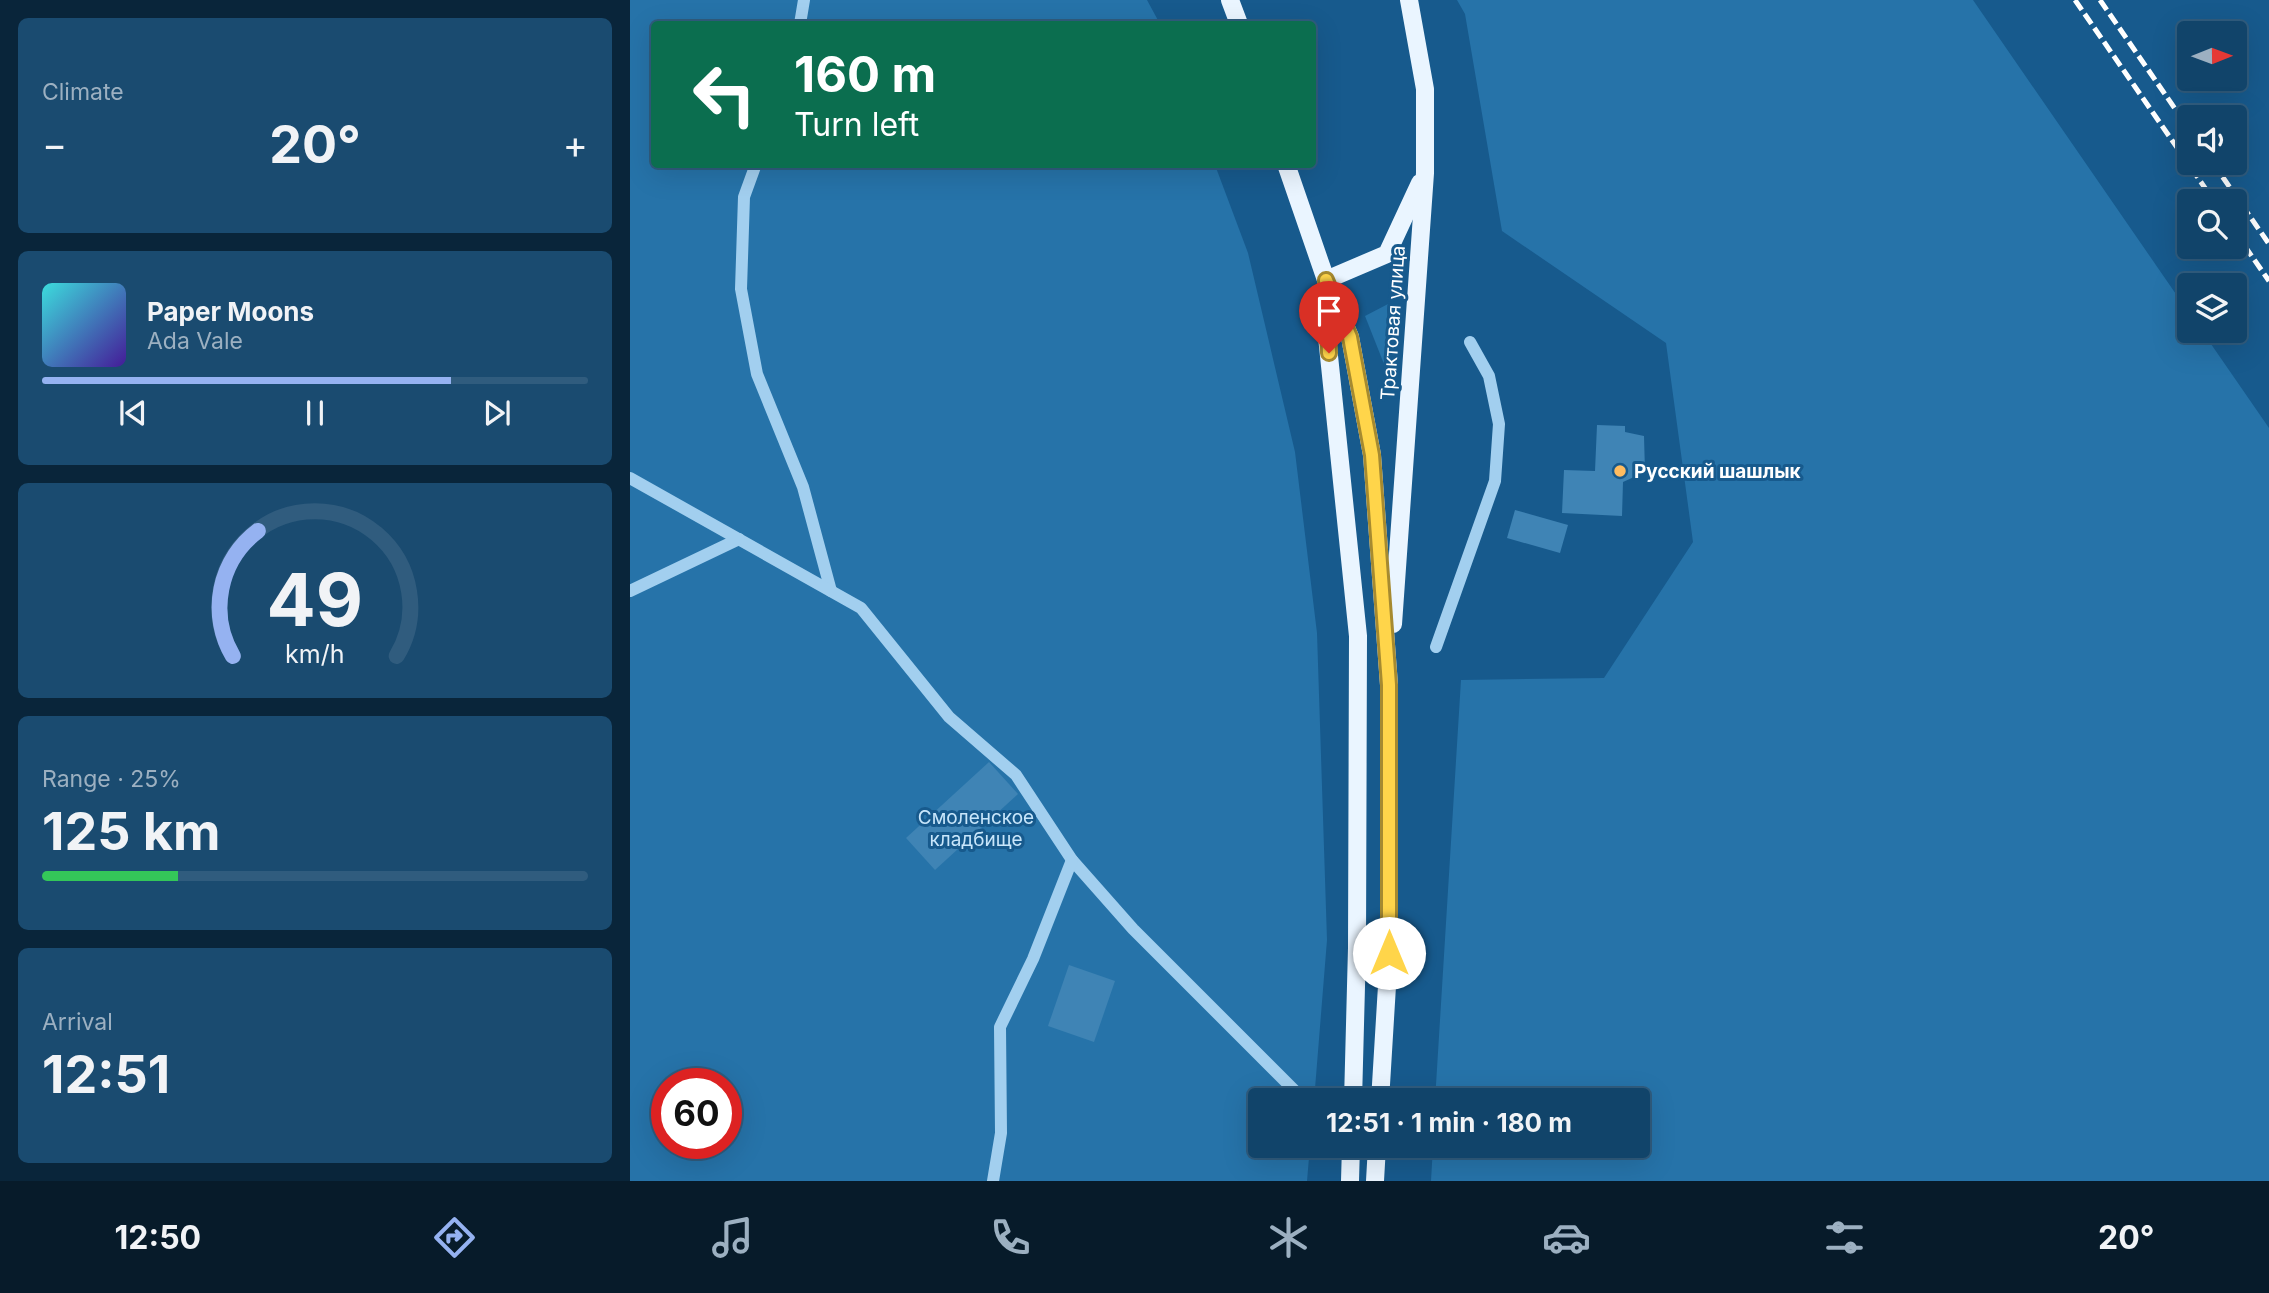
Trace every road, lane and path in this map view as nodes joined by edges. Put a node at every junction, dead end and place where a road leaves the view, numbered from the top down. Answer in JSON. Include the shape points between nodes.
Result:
{"nodes":[{"id":1,"x":804,"y":0,"type":"edge"},
{"id":2,"x":1230,"y":0,"type":"edge"},
{"id":3,"x":1409,"y":0,"type":"edge"},
{"id":4,"x":800,"y":21,"type":"edge"},
{"id":5,"x":1238,"y":21,"type":"edge"},
{"id":6,"x":755,"y":168,"type":"edge"},
{"id":7,"x":1287,"y":168,"type":"edge"},
{"id":8,"x":1425,"y":173,"type":"junction"},
{"id":9,"x":1326,"y":280,"type":"junction"},
{"id":10,"x":1470,"y":342,"type":"dead end"},
{"id":11,"x":630,"y":478,"type":"edge"},
{"id":12,"x":739,"y":539,"type":"junction"},
{"id":13,"x":630,"y":591,"type":"edge"},
{"id":14,"x":831,"y":592,"type":"junction"},
{"id":15,"x":1436,"y":647,"type":"dead end"},
{"id":16,"x":1389,"y":685,"type":"junction"},
{"id":17,"x":1072,"y":860,"type":"junction"},
{"id":18,"x":1292,"y":1088,"type":"edge"},
{"id":19,"x":1353,"y":1088,"type":"edge"},
{"id":20,"x":1381,"y":1088,"type":"edge"},
{"id":21,"x":1350,"y":1158,"type":"edge"},
{"id":22,"x":1377,"y":1158,"type":"edge"},
{"id":23,"x":993,"y":1181,"type":"edge"},
{"id":24,"x":1350,"y":1181,"type":"edge"},
{"id":25,"x":1375,"y":1181,"type":"edge"}],
"edges":[{"from":1,"to":4,"type":"lane"},
{"from":2,"to":5,"type":"main road"},
{"from":3,"to":8,"type":"main road","name":"Трактовая улица","via":[[1425,89]]},
{"from":6,"to":14,"type":"lane","via":[[744,197],[741,289],[757,374],[803,487]]},
{"from":7,"to":9,"type":"main road"},
{"from":8,"to":9,"type":"main road","name":"Трактовая улица","via":[[1387,254]]},
{"from":8,"to":16,"type":"main road","name":"Трактовая улица"},
{"from":9,"to":16,"type":"main road","via":[[1350,337],[1372,455]]},
{"from":9,"to":19,"type":"main road","via":[[1326,327],[1358,636]]},
{"from":10,"to":15,"type":"lane","via":[[1489,376],[1499,424],[1495,481]]},
{"from":11,"to":12,"type":"lane"},
{"from":12,"to":13,"type":"lane"},
{"from":12,"to":14,"type":"lane"},
{"from":14,"to":17,"type":"lane","via":[[860,608],[949,717],[1016,775]]},
{"from":16,"to":20,"type":"main road","via":[[1389,953]]},
{"from":17,"to":18,"type":"lane","via":[[1133,929]]},
{"from":17,"to":23,"type":"lane","via":[[1000,1027],[1001,1133]]},
{"from":21,"to":24,"type":"main road"},
{"from":22,"to":25,"type":"main road"}]}
